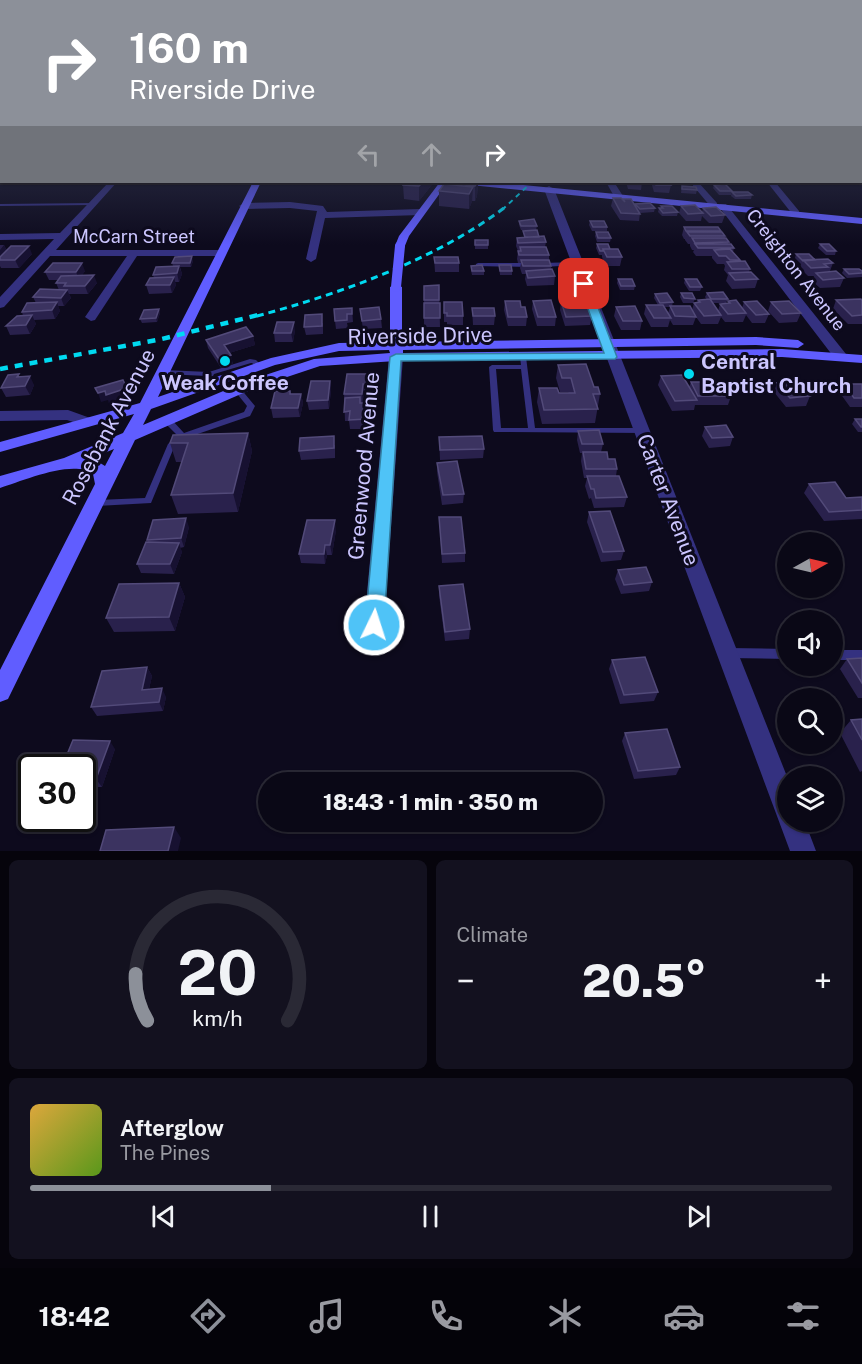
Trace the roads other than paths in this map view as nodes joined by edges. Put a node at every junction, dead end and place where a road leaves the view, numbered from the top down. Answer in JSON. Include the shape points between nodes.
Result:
{"nodes":[{"id":1,"x":112,"y":183,"type":"edge"},
{"id":2,"x":256,"y":183,"type":"edge"},
{"id":3,"x":443,"y":183,"type":"edge"},
{"id":4,"x":481,"y":183,"type":"edge"},
{"id":5,"x":500,"y":183,"type":"edge"},
{"id":6,"x":611,"y":183,"type":"edge"},
{"id":7,"x":695,"y":183,"type":"edge"},
{"id":8,"x":772,"y":183,"type":"edge"},
{"id":9,"x":469,"y":185,"type":"edge"},
{"id":10,"x":549,"y":189,"type":"junction"},
{"id":11,"x":618,"y":196,"type":"junction"},
{"id":12,"x":92,"y":204,"type":"junction"},
{"id":13,"x":0,"y":205,"type":"edge"},
{"id":14,"x":244,"y":206,"type":"junction"},
{"id":15,"x":718,"y":206,"type":"junction"},
{"id":16,"x":420,"y":212,"type":"junction"},
{"id":17,"x":796,"y":213,"type":"junction"},
{"id":18,"x":320,"y":215,"type":"junction"},
{"id":19,"x":862,"y":221,"type":"edge"},
{"id":20,"x":62,"y":236,"type":"junction"},
{"id":21,"x":0,"y":237,"type":"edge"},
{"id":22,"x":47,"y":253,"type":"junction"},
{"id":23,"x":135,"y":253,"type":"junction"},
{"id":24,"x":220,"y":253,"type":"junction"},
{"id":25,"x":311,"y":259,"type":"dead end"},
{"id":26,"x":577,"y":264,"type":"junction"},
{"id":27,"x":478,"y":265,"type":"edge"},
{"id":28,"x":0,"y":304,"type":"edge"},
{"id":29,"x":91,"y":317,"type":"dead end"},
{"id":30,"x":608,"y":350,"type":"junction"},
{"id":31,"x":862,"y":350,"type":"edge"},
{"id":32,"x":396,"y":351,"type":"junction"},
{"id":33,"x":837,"y":352,"type":"junction"},
{"id":34,"x":523,"y":356,"type":"junction"},
{"id":35,"x":862,"y":359,"type":"edge"},
{"id":36,"x":164,"y":372,"type":"junction"},
{"id":37,"x":217,"y":378,"type":"junction"},
{"id":38,"x":238,"y":390,"type":"junction"},
{"id":39,"x":145,"y":406,"type":"junction"},
{"id":40,"x":0,"y":416,"type":"edge"},
{"id":41,"x":168,"y":421,"type":"junction"},
{"id":42,"x":88,"y":422,"type":"junction"},
{"id":43,"x":532,"y":430,"type":"junction"},
{"id":44,"x":642,"y":431,"type":"junction"},
{"id":45,"x":183,"y":436,"type":"junction"},
{"id":46,"x":129,"y":438,"type":"junction"},
{"id":47,"x":0,"y":447,"type":"edge"},
{"id":48,"x":69,"y":462,"type":"junction"},
{"id":49,"x":0,"y":482,"type":"edge"},
{"id":50,"x":103,"y":484,"type":"junction"},
{"id":51,"x":94,"y":503,"type":"junction"},
{"id":52,"x":374,"y":625,"type":"dead end"},
{"id":53,"x":727,"y":653,"type":"junction"},
{"id":54,"x":777,"y":654,"type":"edge"},
{"id":55,"x":843,"y":655,"type":"edge"},
{"id":56,"x":862,"y":655,"type":"edge"},
{"id":57,"x":0,"y":692,"type":"edge"},
{"id":58,"x":777,"y":783,"type":"edge"},
{"id":59,"x":796,"y":832,"type":"edge"},
{"id":60,"x":803,"y":851,"type":"edge"}],
"edges":[{"from":1,"to":12,"type":"street"},
{"from":2,"to":14,"type":"street","name":"Rosebank Avenue"},
{"from":3,"to":16,"type":"street","name":"Greenwood Avenue"},
{"from":4,"to":5,"type":"street"},
{"from":4,"to":9,"type":"street"},
{"from":5,"to":10,"type":"street"},
{"from":6,"to":11,"type":"street"},
{"from":7,"to":15,"type":"street","name":"Creighton Avenue"},
{"from":8,"to":17,"type":"street","name":"Creighton Avenue"},
{"from":10,"to":11,"type":"street"},
{"from":10,"to":26,"type":"street","name":"Carter Avenue"},
{"from":11,"to":15,"type":"street"},
{"from":12,"to":13,"type":"lane"},
{"from":12,"to":20,"type":"street"},
{"from":14,"to":18,"type":"street","via":[[315,206],[322,211]]},
{"from":14,"to":24,"type":"street","name":"Rosebank Avenue"},
{"from":15,"to":17,"type":"street"},
{"from":15,"to":33,"type":"street","name":"Creighton Avenue"},
{"from":16,"to":18,"type":"street"},
{"from":16,"to":32,"type":"street","name":"Greenwood Avenue","bridge":true,"via":[[400,246]]},
{"from":17,"to":19,"type":"street"},
{"from":18,"to":25,"type":"street"},
{"from":20,"to":21,"type":"street","name":"McCarn Street"},
{"from":20,"to":22,"type":"street"},
{"from":22,"to":23,"type":"street","name":"McCarn Street"},
{"from":22,"to":28,"type":"street"},
{"from":23,"to":24,"type":"street","name":"McCarn Street"},
{"from":23,"to":29,"type":"street"},
{"from":24,"to":36,"type":"street","name":"Rosebank Avenue"},
{"from":26,"to":27,"type":"lane"},
{"from":26,"to":30,"type":"street","name":"Carter Avenue"},
{"from":30,"to":33,"type":"street","name":"Riverside Drive"},
{"from":30,"to":34,"type":"street","name":"Riverside Drive"},
{"from":30,"to":44,"type":"street","name":"Carter Avenue"},
{"from":31,"to":33,"type":"street","name":"Riverside Drive"},
{"from":32,"to":34,"type":"street","name":"Riverside Drive"},
{"from":32,"to":37,"type":"street","name":"Riverside Drive","via":[[318,350]]},
{"from":32,"to":38,"type":"street","name":"Riverside Drive","via":[[292,369]]},
{"from":32,"to":52,"type":"street","name":"Greenwood Avenue"},
{"from":33,"to":35,"type":"street","name":"Riverside Drive"},
{"from":34,"to":43,"type":"lane"},
{"from":34,"to":43,"type":"lane","via":[[492,367],[497,430]]},
{"from":36,"to":37,"type":"lane"},
{"from":36,"to":39,"type":"street","name":"Rosebank Avenue"},
{"from":37,"to":38,"type":"street"},
{"from":37,"to":39,"type":"street","name":"Riverside Drive"},
{"from":38,"to":41,"type":"street","name":"Riverside Drive"},
{"from":38,"to":45,"type":"lane","via":[[251,406],[247,414]]},
{"from":39,"to":42,"type":"street","name":"Riverside Drive"},
{"from":39,"to":46,"type":"street","name":"Rosebank Avenue"},
{"from":40,"to":42,"type":"street","via":[[68,415]]},
{"from":41,"to":45,"type":"lane"},
{"from":41,"to":46,"type":"street","name":"Riverside Drive"},
{"from":42,"to":47,"type":"street","name":"Riverside Drive"},
{"from":43,"to":44,"type":"lane"},
{"from":44,"to":53,"type":"street","name":"Carter Avenue"},
{"from":45,"to":51,"type":"lane","via":[[172,444],[148,501]]},
{"from":46,"to":48,"type":"street","name":"Riverside Drive"},
{"from":46,"to":50,"type":"street","name":"Rosebank Avenue"},
{"from":48,"to":49,"type":"street","name":"Riverside Drive"},
{"from":48,"to":50,"type":"street","via":[[89,463],[100,471]]},
{"from":50,"to":51,"type":"street","name":"Rosebank Avenue"},
{"from":51,"to":57,"type":"street","name":"Rosebank Avenue"},
{"from":53,"to":54,"type":"lane"},
{"from":53,"to":58,"type":"street","name":"Carter Avenue"},
{"from":55,"to":56,"type":"lane"},
{"from":59,"to":60,"type":"street"}]}
